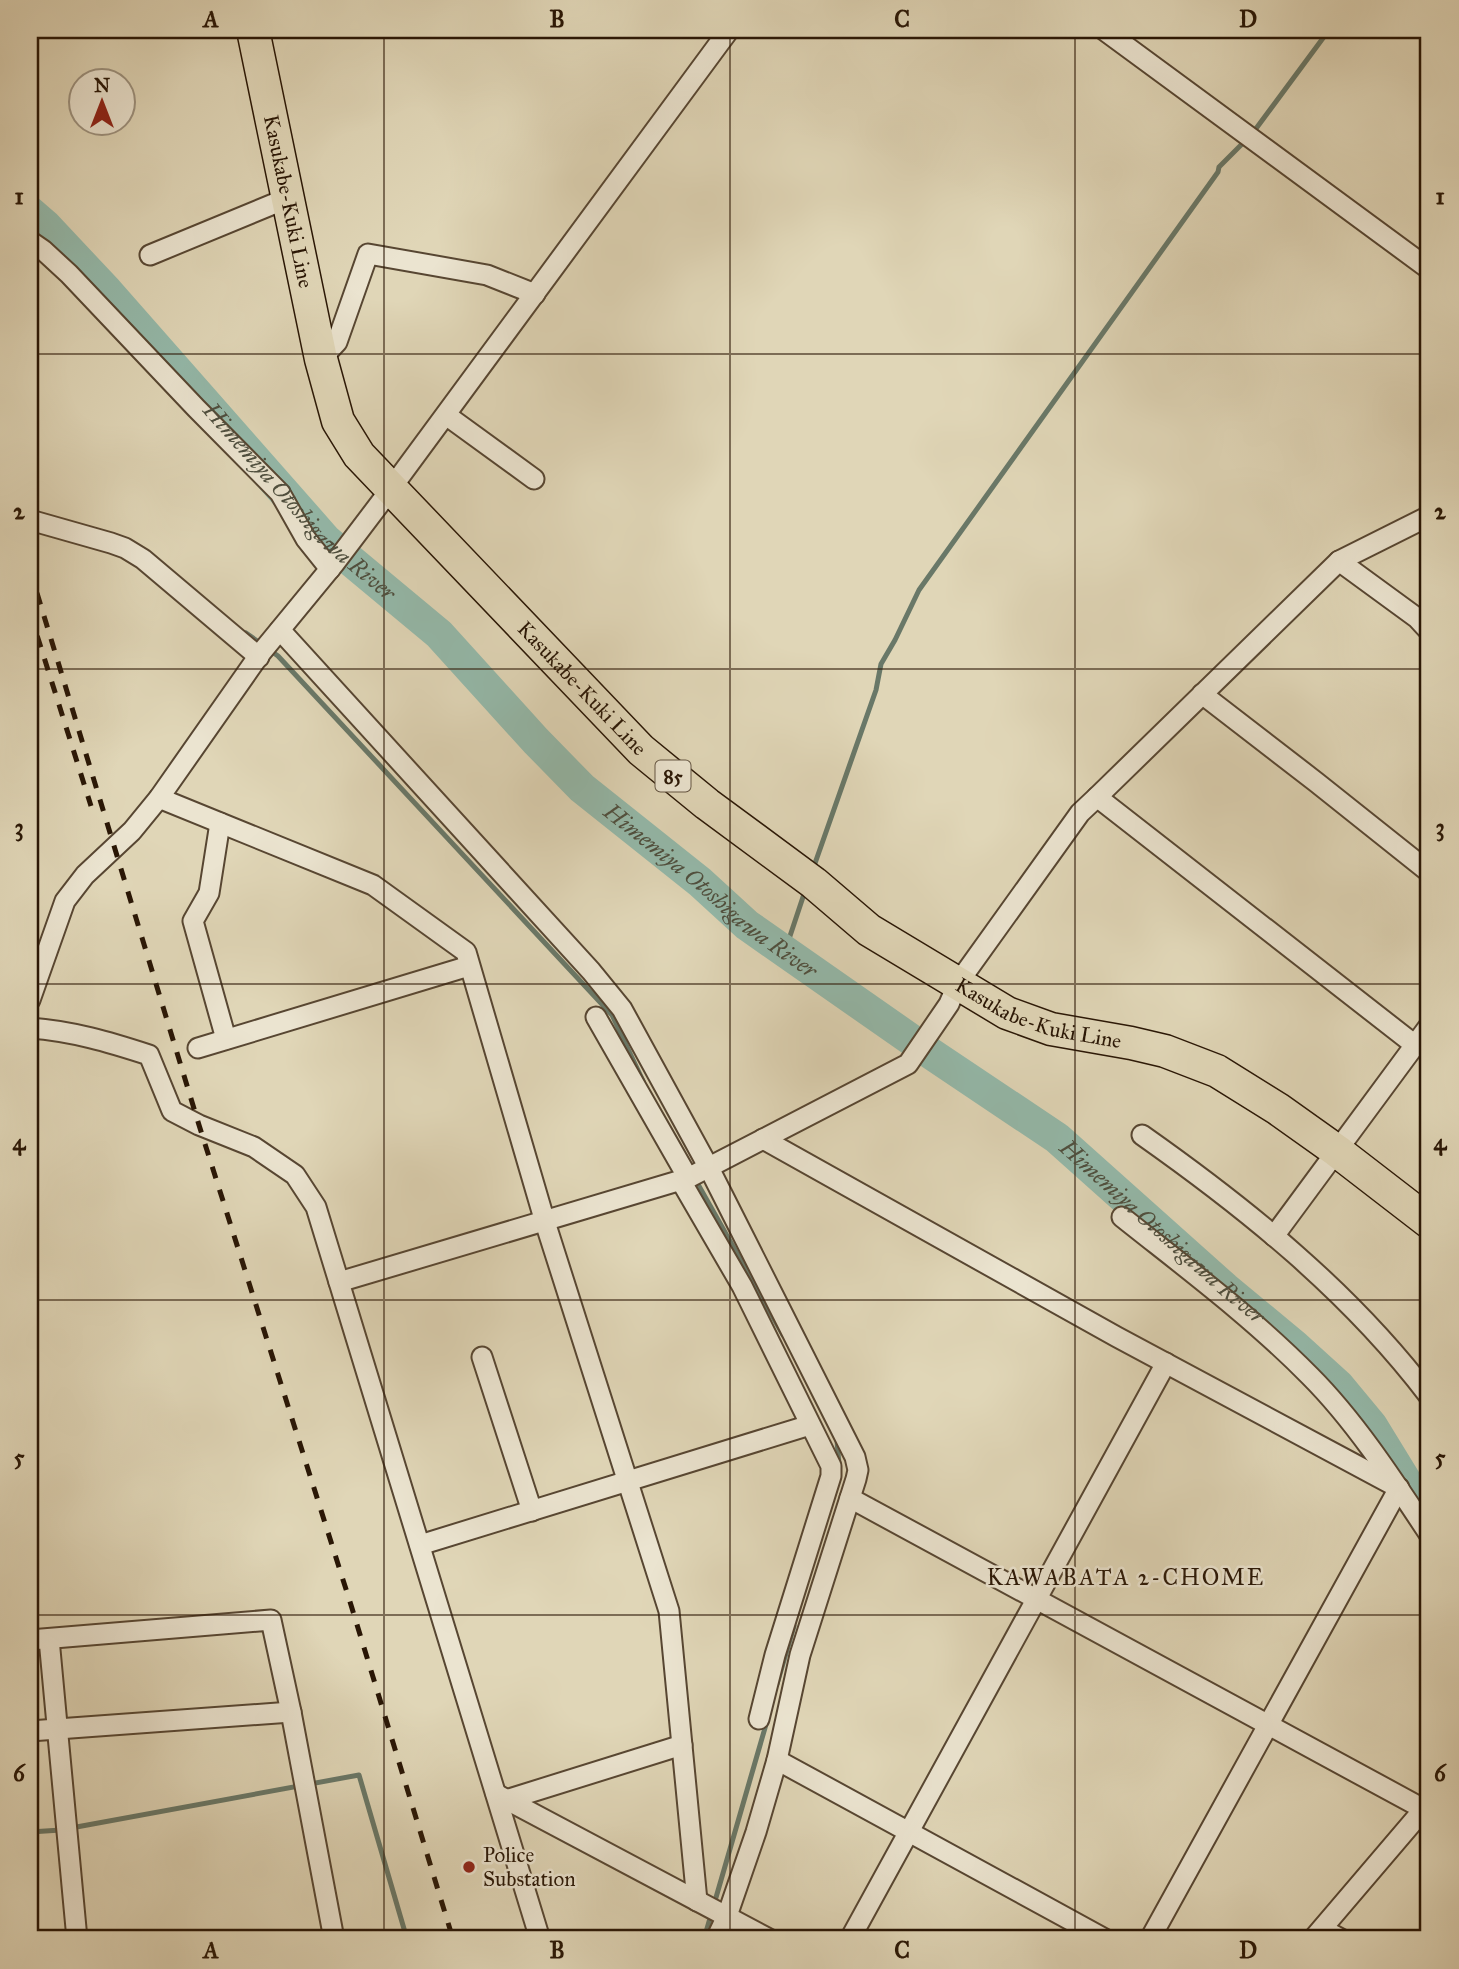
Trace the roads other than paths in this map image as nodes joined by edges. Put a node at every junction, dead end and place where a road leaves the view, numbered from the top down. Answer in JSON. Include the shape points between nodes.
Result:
{"nodes":[{"id":1,"x":253,"y":30,"type":"edge"},
{"id":2,"x":729,"y":30,"type":"edge"},
{"id":3,"x":1104,"y":30,"type":"edge"},
{"id":4,"x":288,"y":198,"type":"junction"},
{"id":5,"x":30,"y":241,"type":"edge"},
{"id":6,"x":149,"y":256,"type":"dead end"},
{"id":7,"x":1429,"y":269,"type":"edge"},
{"id":8,"x":535,"y":294,"type":"junction"},
{"id":9,"x":321,"y":359,"type":"junction"},
{"id":10,"x":446,"y":415,"type":"junction"},
{"id":11,"x":534,"y":479,"type":"dead end"},
{"id":12,"x":387,"y":492,"type":"junction"},
{"id":13,"x":1429,"y":516,"type":"edge"},
{"id":14,"x":30,"y":520,"type":"edge"},
{"id":15,"x":1339,"y":561,"type":"junction"},
{"id":16,"x":332,"y":566,"type":"junction"},
{"id":17,"x":1429,"y":631,"type":"edge"},
{"id":18,"x":278,"y":633,"type":"junction"},
{"id":19,"x":260,"y":656,"type":"junction"},
{"id":20,"x":1202,"y":695,"type":"junction"},
{"id":21,"x":1097,"y":797,"type":"junction"},
{"id":22,"x":159,"y":798,"type":"junction"},
{"id":23,"x":220,"y":823,"type":"junction"},
{"id":24,"x":1429,"y":872,"type":"edge"},
{"id":25,"x":470,"y":965,"type":"junction"},
{"id":26,"x":954,"y":994,"type":"junction"},
{"id":27,"x":30,"y":1000,"type":"edge"},
{"id":28,"x":596,"y":1017,"type":"dead end"},
{"id":29,"x":1429,"y":1026,"type":"edge"},
{"id":30,"x":30,"y":1028,"type":"edge"},
{"id":31,"x":226,"y":1039,"type":"junction"},
{"id":32,"x":1415,"y":1045,"type":"junction"},
{"id":33,"x":198,"y":1048,"type":"dead end"},
{"id":34,"x":1142,"y":1135,"type":"dead end"},
{"id":35,"x":763,"y":1139,"type":"junction"},
{"id":36,"x":1337,"y":1151,"type":"junction"},
{"id":37,"x":696,"y":1174,"type":"junction"},
{"id":38,"x":1122,"y":1217,"type":"dead end"},
{"id":39,"x":545,"y":1222,"type":"junction"},
{"id":40,"x":1429,"y":1222,"type":"edge"},
{"id":41,"x":1274,"y":1236,"type":"junction"},
{"id":42,"x":340,"y":1282,"type":"junction"},
{"id":43,"x":482,"y":1357,"type":"dead end"},
{"id":44,"x":1166,"y":1363,"type":"junction"},
{"id":45,"x":1429,"y":1395,"type":"edge"},
{"id":46,"x":810,"y":1425,"type":"junction"},
{"id":47,"x":628,"y":1481,"type":"junction"},
{"id":48,"x":1399,"y":1488,"type":"junction"},
{"id":49,"x":850,"y":1498,"type":"junction"},
{"id":50,"x":533,"y":1511,"type":"junction"},
{"id":51,"x":1429,"y":1534,"type":"edge"},
{"id":52,"x":420,"y":1545,"type":"junction"},
{"id":53,"x":1037,"y":1599,"type":"junction"},
{"id":54,"x":39,"y":1639,"type":"edge"},
{"id":55,"x":291,"y":1712,"type":"junction"},
{"id":56,"x":759,"y":1718,"type":"dead end"},
{"id":57,"x":1268,"y":1724,"type":"junction"},
{"id":58,"x":57,"y":1729,"type":"junction"},
{"id":59,"x":30,"y":1731,"type":"edge"},
{"id":60,"x":682,"y":1745,"type":"junction"},
{"id":61,"x":777,"y":1760,"type":"junction"},
{"id":62,"x":501,"y":1797,"type":"junction"},
{"id":63,"x":1428,"y":1808,"type":"edge"},
{"id":64,"x":909,"y":1832,"type":"junction"},
{"id":65,"x":700,"y":1903,"type":"junction"},
{"id":66,"x":727,"y":1916,"type":"junction"},
{"id":67,"x":1317,"y":1934,"type":"edge"},
{"id":68,"x":77,"y":1939,"type":"edge"},
{"id":69,"x":334,"y":1939,"type":"edge"},
{"id":70,"x":540,"y":1939,"type":"edge"},
{"id":71,"x":716,"y":1939,"type":"edge"},
{"id":72,"x":769,"y":1939,"type":"edge"},
{"id":73,"x":850,"y":1939,"type":"edge"},
{"id":74,"x":1105,"y":1939,"type":"edge"},
{"id":75,"x":1150,"y":1939,"type":"edge"},
{"id":76,"x":1341,"y":1939,"type":"edge"}],
"edges":[{"from":1,"to":4,"type":"main road","name":"Kasukabe-Kuki Line","number":"85"},
{"from":2,"to":8,"type":"street"},
{"from":3,"to":7,"type":"street"},
{"from":4,"to":6,"type":"street"},
{"from":4,"to":9,"type":"main road","name":"Kasukabe-Kuki Line","number":"85"},
{"from":5,"to":16,"type":"street","via":[[69,274],[280,493],[306,539]]},
{"from":8,"to":9,"type":"street","via":[[487,275],[368,254],[337,342]]},
{"from":8,"to":10,"type":"street"},
{"from":9,"to":12,"type":"main road","name":"Kasukabe-Kuki Line","number":"85","via":[[338,421]]},
{"from":10,"to":11,"type":"street"},
{"from":10,"to":12,"type":"street"},
{"from":12,"to":16,"type":"street"},
{"from":12,"to":26,"type":"main road","name":"Kasukabe-Kuki Line","number":"85","via":[[641,750]]},
{"from":13,"to":15,"type":"street"},
{"from":14,"to":19,"type":"street","via":[[134,553]]},
{"from":15,"to":17,"type":"street"},
{"from":15,"to":20,"type":"street"},
{"from":16,"to":18,"type":"street"},
{"from":18,"to":19,"type":"street"},
{"from":18,"to":37,"type":"street","via":[[622,1009]]},
{"from":19,"to":22,"type":"street"},
{"from":20,"to":21,"type":"street"},
{"from":20,"to":24,"type":"street"},
{"from":21,"to":26,"type":"street","via":[[1080,813]]},
{"from":21,"to":32,"type":"street"},
{"from":22,"to":23,"type":"street"},
{"from":22,"to":27,"type":"street","via":[[65,901]]},
{"from":23,"to":25,"type":"street","via":[[373,885],[466,952]]},
{"from":23,"to":31,"type":"street","via":[[209,893],[192,921]]},
{"from":25,"to":31,"type":"street"},
{"from":25,"to":39,"type":"street"},
{"from":26,"to":35,"type":"street","via":[[908,1064]]},
{"from":26,"to":36,"type":"main road","name":"Kasukabe-Kuki Line","number":"85","via":[[1051,1029],[1165,1051],[1217,1071]]},
{"from":28,"to":37,"type":"street"},
{"from":29,"to":32,"type":"street"},
{"from":30,"to":42,"type":"street","via":[[61,1030],[149,1055],[172,1111],[254,1147],[295,1175],[316,1207]]},
{"from":31,"to":33,"type":"street"},
{"from":32,"to":36,"type":"street"},
{"from":34,"to":41,"type":"street"},
{"from":35,"to":37,"type":"street"},
{"from":35,"to":44,"type":"street"},
{"from":36,"to":40,"type":"main road","name":"Kasukabe-Kuki Line","number":"85"},
{"from":36,"to":41,"type":"street"},
{"from":37,"to":39,"type":"street"},
{"from":37,"to":46,"type":"street","via":[[741,1286]]},
{"from":37,"to":49,"type":"street","via":[[855,1457],[858,1470]]},
{"from":38,"to":48,"type":"street","via":[[1211,1286],[1310,1375]]},
{"from":39,"to":42,"type":"street"},
{"from":39,"to":47,"type":"street"},
{"from":41,"to":45,"type":"street","via":[[1381,1337]]},
{"from":42,"to":52,"type":"street"},
{"from":43,"to":50,"type":"street"},
{"from":44,"to":48,"type":"street"},
{"from":44,"to":53,"type":"street"},
{"from":46,"to":47,"type":"street"},
{"from":46,"to":56,"type":"street","via":[[831,1466],[831,1476]]},
{"from":47,"to":50,"type":"street"},
{"from":47,"to":60,"type":"street","via":[[669,1611]]},
{"from":48,"to":51,"type":"street"},
{"from":48,"to":57,"type":"street"},
{"from":49,"to":53,"type":"street"},
{"from":49,"to":61,"type":"street","via":[[800,1655]]},
{"from":50,"to":52,"type":"street"},
{"from":52,"to":62,"type":"street"},
{"from":53,"to":57,"type":"street"},
{"from":53,"to":64,"type":"street"},
{"from":54,"to":55,"type":"street","via":[[271,1620]]},
{"from":54,"to":58,"type":"street"},
{"from":55,"to":58,"type":"street"},
{"from":55,"to":69,"type":"street"},
{"from":57,"to":63,"type":"street"},
{"from":57,"to":75,"type":"street"},
{"from":58,"to":59,"type":"street"},
{"from":58,"to":68,"type":"street"},
{"from":60,"to":62,"type":"street"},
{"from":60,"to":65,"type":"street"},
{"from":61,"to":64,"type":"street"},
{"from":61,"to":66,"type":"street"},
{"from":62,"to":65,"type":"street"},
{"from":62,"to":70,"type":"street"},
{"from":63,"to":67,"type":"street"},
{"from":64,"to":73,"type":"street"},
{"from":64,"to":74,"type":"street"},
{"from":65,"to":66,"type":"street"},
{"from":66,"to":71,"type":"street"},
{"from":66,"to":72,"type":"street"},
{"from":67,"to":76,"type":"street"}]}
